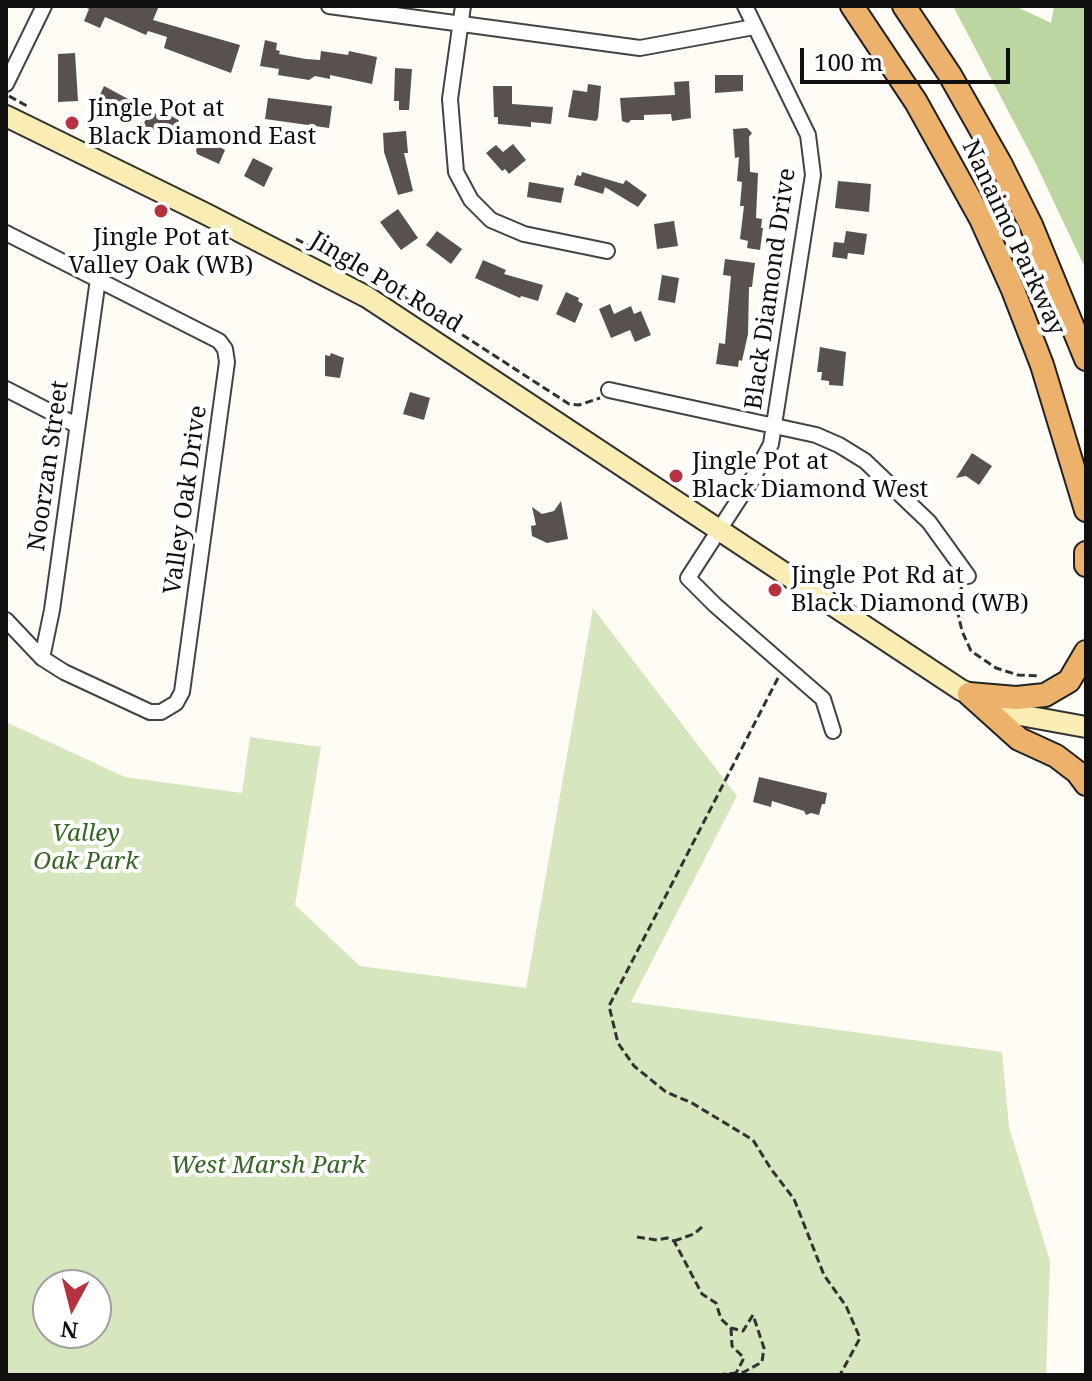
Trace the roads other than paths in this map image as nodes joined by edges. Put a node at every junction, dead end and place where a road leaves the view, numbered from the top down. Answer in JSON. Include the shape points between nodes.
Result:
{"nodes":[{"id":1,"x":44,"y":6,"type":"edge"},
{"id":2,"x":329,"y":6,"type":"edge"},
{"id":3,"x":463,"y":6,"type":"edge"},
{"id":4,"x":745,"y":6,"type":"edge"},
{"id":5,"x":852,"y":6,"type":"edge"},
{"id":6,"x":904,"y":6,"type":"edge"},
{"id":7,"x":461,"y":25,"type":"junction"},
{"id":8,"x":754,"y":27,"type":"junction"},
{"id":9,"x":6,"y":84,"type":"edge"},
{"id":10,"x":6,"y":116,"type":"edge"},
{"id":11,"x":6,"y":233,"type":"edge"},
{"id":12,"x":607,"y":251,"type":"dead end"},
{"id":13,"x":98,"y":279,"type":"junction"},
{"id":14,"x":1086,"y":359,"type":"edge"},
{"id":15,"x":6,"y":389,"type":"edge"},
{"id":16,"x":609,"y":390,"type":"dead end"},
{"id":17,"x":76,"y":425,"type":"junction"},
{"id":18,"x":775,"y":426,"type":"junction"},
{"id":19,"x":1086,"y":510,"type":"edge"},
{"id":20,"x":719,"y":530,"type":"junction"},
{"id":21,"x":1086,"y":553,"type":"edge"},
{"id":22,"x":1086,"y":565,"type":"edge"},
{"id":23,"x":968,"y":576,"type":"road end"},
{"id":24,"x":6,"y":620,"type":"edge"},
{"id":25,"x":1086,"y":652,"type":"edge"},
{"id":26,"x":42,"y":658,"type":"junction"},
{"id":27,"x":969,"y":694,"type":"junction"},
{"id":28,"x":1086,"y":727,"type":"edge"},
{"id":29,"x":833,"y":731,"type":"dead end"},
{"id":30,"x":1086,"y":784,"type":"edge"}],
"edges":[{"from":1,"to":9,"type":"street"},
{"from":2,"to":7,"type":"street"},
{"from":3,"to":7,"type":"street"},
{"from":4,"to":8,"type":"street","name":"Black Diamond Drive"},
{"from":5,"to":19,"type":"highway","name":"Nanaimo Parkway","via":[[930,125],[986,231],[1042,365]]},
{"from":6,"to":14,"type":"highway","name":"Nanaimo Parkway","via":[[1001,165]]},
{"from":7,"to":8,"type":"street","via":[[640,48]]},
{"from":7,"to":12,"type":"street","via":[[450,99],[456,172],[471,200],[491,220],[524,234]]},
{"from":8,"to":18,"type":"street","name":"Black Diamond Drive","via":[[808,135],[813,175]]},
{"from":10,"to":20,"type":"main road","name":"Jingle Pot Road","via":[[367,297]]},
{"from":11,"to":13,"type":"street","name":"Valley Oak Drive"},
{"from":13,"to":17,"type":"street","name":"Noorzan Street"},
{"from":13,"to":26,"type":"street","name":"Valley Oak Drive","via":[[219,341],[227,355],[182,692],[170,708],[150,712]]},
{"from":15,"to":17,"type":"street"},
{"from":16,"to":18,"type":"street"},
{"from":17,"to":26,"type":"street","name":"Noorzan Street"},
{"from":18,"to":20,"type":"street","name":"Black Diamond Drive","via":[[767,452]]},
{"from":18,"to":23,"type":"street","via":[[816,435],[865,461],[929,522]]},
{"from":20,"to":27,"type":"main road","name":"Jingle Pot Road"},
{"from":20,"to":29,"type":"street","via":[[688,578],[823,699]]},
{"from":21,"to":22,"type":"highway"},
{"from":24,"to":26,"type":"street","name":"Valley Oak Drive"},
{"from":25,"to":27,"type":"highway","via":[[1069,681],[1045,695]]},
{"from":27,"to":28,"type":"main road","name":"Jingle Pot Road","via":[[1020,715]]},
{"from":27,"to":30,"type":"highway","via":[[1019,739],[1056,756]]}]}
